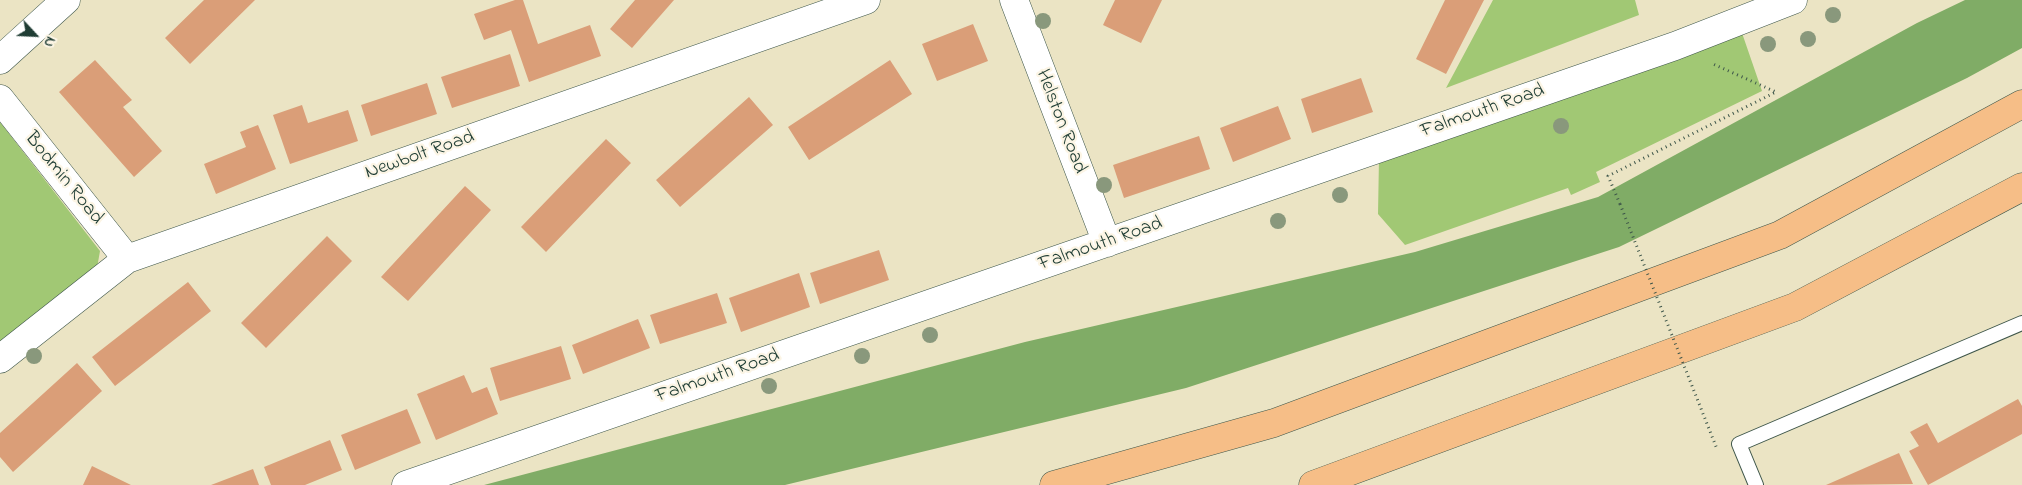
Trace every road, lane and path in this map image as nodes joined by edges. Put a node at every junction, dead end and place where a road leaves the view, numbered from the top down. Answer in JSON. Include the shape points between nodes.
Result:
{"nodes":[{"id":1,"x":66,"y":0,"type":"edge"},
{"id":2,"x":866,"y":0,"type":"edge"},
{"id":3,"x":1014,"y":0,"type":"edge"},
{"id":4,"x":1793,"y":0,"type":"edge"},
{"id":5,"x":1675,"y":46,"type":"junction"},
{"id":6,"x":0,"y":60,"type":"edge"},
{"id":7,"x":0,"y":99,"type":"edge"},
{"id":8,"x":2022,"y":104,"type":"edge"},
{"id":9,"x":2022,"y":187,"type":"edge"},
{"id":10,"x":1106,"y":243,"type":"junction"},
{"id":11,"x":127,"y":258,"type":"junction"},
{"id":12,"x":2022,"y":323,"type":"edge"},
{"id":13,"x":0,"y":358,"type":"edge"},
{"id":14,"x":1717,"y":449,"type":"dead end"},
{"id":15,"x":406,"y":485,"type":"edge"},
{"id":16,"x":1054,"y":485,"type":"edge"},
{"id":17,"x":1312,"y":485,"type":"edge"},
{"id":18,"x":1756,"y":485,"type":"edge"}],
"edges":[{"from":1,"to":6,"type":"street"},
{"from":2,"to":11,"type":"street","name":"Newbolt Road"},
{"from":3,"to":10,"type":"street","name":"Helston Road"},
{"from":4,"to":5,"type":"street","name":"Falmouth Road"},
{"from":5,"to":10,"type":"street","name":"Falmouth Road"},
{"from":5,"to":14,"type":"path","bridge":true,"via":[[1776,92],[1608,176]]},
{"from":7,"to":11,"type":"street","name":"Bodmin Road"},
{"from":8,"to":16,"type":"highway","via":[[1780,236],[1274,423]]},
{"from":9,"to":17,"type":"highway","via":[[1795,307]]},
{"from":10,"to":15,"type":"street","name":"Falmouth Road"},
{"from":11,"to":13,"type":"street","name":"Newbolt Road"},
{"from":12,"to":18,"type":"lane","via":[[1739,444]]}]}
